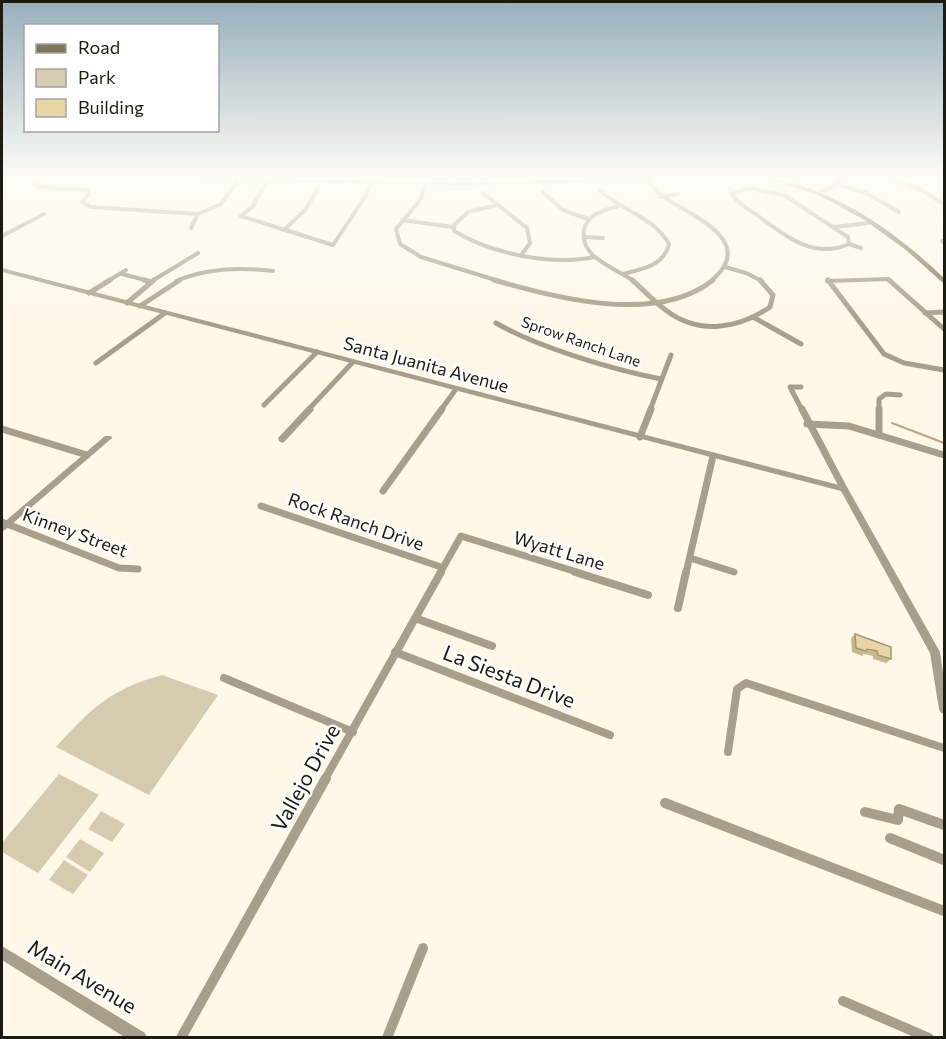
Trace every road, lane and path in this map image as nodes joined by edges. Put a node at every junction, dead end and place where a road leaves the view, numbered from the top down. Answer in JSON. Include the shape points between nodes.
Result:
{"nodes":[{"id":1,"x":18,"y":227,"type":"edge"},
{"id":2,"x":276,"y":227,"type":"edge"},
{"id":3,"x":287,"y":227,"type":"edge"},
{"id":4,"x":342,"y":227,"type":"edge"},
{"id":5,"x":398,"y":227,"type":"edge"},
{"id":6,"x":453,"y":227,"type":"edge"},
{"id":7,"x":525,"y":227,"type":"edge"},
{"id":8,"x":583,"y":227,"type":"edge"},
{"id":9,"x":655,"y":227,"type":"edge"},
{"id":10,"x":711,"y":227,"type":"edge"},
{"id":11,"x":773,"y":227,"type":"edge"},
{"id":12,"x":834,"y":227,"type":"edge"},
{"id":13,"x":875,"y":227,"type":"edge"},
{"id":14,"x":284,"y":230,"type":"junction"},
{"id":15,"x":2,"y":236,"type":"edge"},
{"id":16,"x":584,"y":237,"type":"junction"},
{"id":17,"x":603,"y":238,"type":"dead end"},
{"id":18,"x":849,"y":244,"type":"junction"},
{"id":19,"x":861,"y":248,"type":"dead end"},
{"id":20,"x":198,"y":253,"type":"dead end"},
{"id":21,"x":522,"y":254,"type":"junction"},
{"id":22,"x":595,"y":257,"type":"junction"},
{"id":23,"x":725,"y":267,"type":"junction"},
{"id":24,"x":273,"y":271,"type":"dead end"},
{"id":25,"x":3,"y":272,"type":"edge"},
{"id":26,"x":623,"y":274,"type":"junction"},
{"id":27,"x":942,"y":275,"type":"edge"},
{"id":28,"x":945,"y":281,"type":"edge"},
{"id":29,"x":152,"y":282,"type":"junction"},
{"id":30,"x":89,"y":293,"type":"junction"},
{"id":31,"x":656,"y":301,"type":"junction"},
{"id":32,"x":127,"y":303,"type":"junction"},
{"id":33,"x":140,"y":306,"type":"junction"},
{"id":34,"x":945,"y":312,"type":"edge"},
{"id":35,"x":165,"y":313,"type":"junction"},
{"id":36,"x":925,"y":313,"type":"junction"},
{"id":37,"x":753,"y":317,"type":"junction"},
{"id":38,"x":496,"y":323,"type":"dead end"},
{"id":39,"x":945,"y":329,"type":"edge"},
{"id":40,"x":801,"y":344,"type":"dead end"},
{"id":41,"x":317,"y":352,"type":"junction"},
{"id":42,"x":671,"y":355,"type":"dead end"},
{"id":43,"x":353,"y":362,"type":"junction"},
{"id":44,"x":96,"y":363,"type":"dead end"},
{"id":45,"x":945,"y":370,"type":"edge"},
{"id":46,"x":661,"y":379,"type":"junction"},
{"id":47,"x":801,"y":387,"type":"dead end"},
{"id":48,"x":456,"y":389,"type":"junction"},
{"id":49,"x":900,"y":394,"type":"dead end"},
{"id":50,"x":264,"y":405,"type":"dead end"},
{"id":51,"x":807,"y":424,"type":"junction"},
{"id":52,"x":2,"y":429,"type":"edge"},
{"id":53,"x":879,"y":435,"type":"junction"},
{"id":54,"x":640,"y":437,"type":"junction"},
{"id":55,"x":108,"y":438,"type":"dead end"},
{"id":56,"x":282,"y":439,"type":"dead end"},
{"id":57,"x":87,"y":455,"type":"junction"},
{"id":58,"x":713,"y":456,"type":"junction"},
{"id":59,"x":945,"y":456,"type":"edge"},
{"id":60,"x":844,"y":489,"type":"junction"},
{"id":61,"x":383,"y":491,"type":"dead end"},
{"id":62,"x":261,"y":506,"type":"dead end"},
{"id":63,"x":3,"y":524,"type":"edge"},
{"id":64,"x":461,"y":536,"type":"joint"},
{"id":65,"x":690,"y":558,"type":"junction"},
{"id":66,"x":441,"y":567,"type":"junction"},
{"id":67,"x":138,"y":569,"type":"dead end"},
{"id":68,"x":734,"y":572,"type":"dead end"},
{"id":69,"x":648,"y":595,"type":"dead end"},
{"id":70,"x":678,"y":608,"type":"dead end"},
{"id":71,"x":415,"y":618,"type":"junction"},
{"id":72,"x":492,"y":646,"type":"dead end"},
{"id":73,"x":395,"y":652,"type":"junction"},
{"id":74,"x":224,"y":678,"type":"dead end"},
{"id":75,"x":945,"y":709,"type":"edge"},
{"id":76,"x":352,"y":732,"type":"junction"},
{"id":77,"x":610,"y":735,"type":"dead end"},
{"id":78,"x":945,"y":748,"type":"edge"},
{"id":79,"x":728,"y":752,"type":"dead end"},
{"id":80,"x":665,"y":803,"type":"dead end"},
{"id":81,"x":865,"y":812,"type":"dead end"},
{"id":82,"x":945,"y":825,"type":"edge"},
{"id":83,"x":890,"y":838,"type":"dead end"},
{"id":84,"x":945,"y":860,"type":"edge"},
{"id":85,"x":945,"y":911,"type":"edge"},
{"id":86,"x":423,"y":948,"type":"dead end"},
{"id":87,"x":2,"y":953,"type":"edge"},
{"id":88,"x":843,"y":1001,"type":"dead end"},
{"id":89,"x":140,"y":1038,"type":"edge"},
{"id":90,"x":181,"y":1038,"type":"edge"},
{"id":91,"x":387,"y":1038,"type":"edge"},
{"id":92,"x":929,"y":1038,"type":"edge"}],
"edges":[{"from":1,"to":15,"type":"street"},
{"from":2,"to":14,"type":"street"},
{"from":3,"to":14,"type":"street"},
{"from":4,"to":14,"type":"street","via":[[333,245]]},
{"from":5,"to":31,"type":"street","via":[[397,239],[406,250],[510,285],[615,303]]},
{"from":6,"to":21,"type":"street","via":[[461,237]]},
{"from":7,"to":21,"type":"street","via":[[529,247]]},
{"from":8,"to":16,"type":"street"},
{"from":9,"to":26,"type":"street","via":[[669,244],[666,255],[657,263]]},
{"from":10,"to":23,"type":"street","via":[[726,247]]},
{"from":11,"to":18,"type":"street","via":[[795,244],[815,248]]},
{"from":12,"to":18,"type":"street","via":[[850,239]]},
{"from":13,"to":27,"type":"main road"},
{"from":16,"to":17,"type":"street"},
{"from":16,"to":22,"type":"street","via":[[587,249]]},
{"from":18,"to":19,"type":"street"},
{"from":20,"to":29,"type":"street"},
{"from":21,"to":22,"type":"street","via":[[564,262]]},
{"from":22,"to":26,"type":"street"},
{"from":23,"to":31,"type":"street","via":[[702,288]]},
{"from":23,"to":37,"type":"street","via":[[754,276],[772,293],[772,304]]},
{"from":24,"to":33,"type":"street","via":[[247,268],[189,277]]},
{"from":25,"to":30,"type":"street","name":"Santa Juanita Avenue"},
{"from":26,"to":31,"type":"street"},
{"from":27,"to":28,"type":"main road"},
{"from":29,"to":30,"type":"street","via":[[124,272]]},
{"from":29,"to":32,"type":"street"},
{"from":30,"to":32,"type":"street","name":"Santa Juanita Avenue"},
{"from":31,"to":37,"type":"street","via":[[675,317],[704,326],[734,325]]},
{"from":32,"to":33,"type":"street","name":"Santa Juanita Avenue"},
{"from":33,"to":35,"type":"street","name":"Santa Juanita Avenue"},
{"from":34,"to":36,"type":"street"},
{"from":35,"to":41,"type":"street","name":"Santa Juanita Avenue"},
{"from":35,"to":44,"type":"street"},
{"from":36,"to":39,"type":"street"},
{"from":36,"to":45,"type":"street","via":[[888,279],[825,280],[884,354],[900,362]]},
{"from":37,"to":40,"type":"street"},
{"from":38,"to":46,"type":"street","name":"Sprow Ranch Lane","via":[[515,334]]},
{"from":41,"to":43,"type":"street","name":"Santa Juanita Avenue"},
{"from":41,"to":50,"type":"street"},
{"from":42,"to":46,"type":"street","name":"Sprow Ranch Lane"},
{"from":43,"to":48,"type":"street","name":"Santa Juanita Avenue"},
{"from":43,"to":56,"type":"street"},
{"from":46,"to":54,"type":"street","name":"Sprow Ranch Lane"},
{"from":47,"to":51,"type":"street","via":[[790,387]]},
{"from":48,"to":54,"type":"street","name":"Santa Juanita Avenue"},
{"from":48,"to":61,"type":"street"},
{"from":49,"to":53,"type":"street","via":[[886,394],[879,399]]},
{"from":51,"to":53,"type":"street","via":[[849,426]]},
{"from":51,"to":60,"type":"street"},
{"from":52,"to":57,"type":"street"},
{"from":53,"to":59,"type":"street"},
{"from":54,"to":58,"type":"street","name":"Santa Juanita Avenue"},
{"from":55,"to":57,"type":"street"},
{"from":57,"to":63,"type":"street"},
{"from":58,"to":60,"type":"street","name":"Santa Juanita Avenue"},
{"from":58,"to":65,"type":"street"},
{"from":60,"to":75,"type":"street","via":[[935,652]]},
{"from":62,"to":66,"type":"street","name":"Rock Ranch Drive"},
{"from":63,"to":67,"type":"street","name":"Kinney Street","via":[[119,568]]},
{"from":64,"to":66,"type":"street","name":"Vallejo Drive"},
{"from":64,"to":69,"type":"street","name":"Wyatt Lane"},
{"from":65,"to":68,"type":"street"},
{"from":65,"to":70,"type":"street"},
{"from":66,"to":71,"type":"street","name":"Vallejo Drive"},
{"from":71,"to":72,"type":"street"},
{"from":71,"to":73,"type":"street","name":"Vallejo Drive"},
{"from":73,"to":76,"type":"street","name":"Vallejo Drive"},
{"from":73,"to":77,"type":"street","name":"La Siesta Drive"},
{"from":74,"to":76,"type":"street"},
{"from":76,"to":90,"type":"street","name":"Vallejo Drive"},
{"from":78,"to":79,"type":"street","via":[[746,683],[737,689]]},
{"from":80,"to":85,"type":"street"},
{"from":81,"to":82,"type":"street","via":[[898,820],[899,809]]},
{"from":83,"to":84,"type":"street"},
{"from":86,"to":91,"type":"street"},
{"from":87,"to":89,"type":"street","name":"Main Avenue"},
{"from":88,"to":92,"type":"street"}]}
